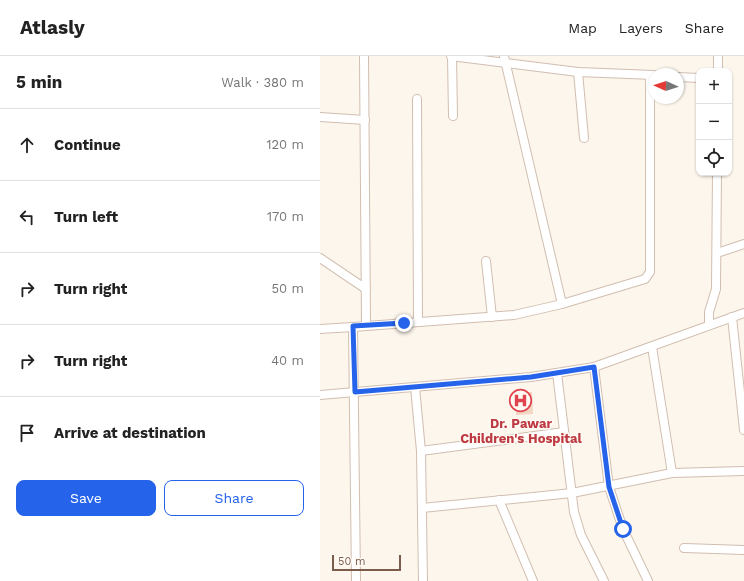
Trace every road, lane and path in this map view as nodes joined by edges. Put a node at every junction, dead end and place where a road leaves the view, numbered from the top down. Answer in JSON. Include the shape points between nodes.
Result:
{"nodes":[{"id":1,"x":364,"y":56,"type":"edge"},
{"id":2,"x":451,"y":56,"type":"edge"},
{"id":3,"x":718,"y":56,"type":"edge"},
{"id":4,"x":505,"y":59,"type":"edge"},
{"id":5,"x":718,"y":68,"type":"edge"},
{"id":6,"x":578,"y":72,"type":"junction"},
{"id":7,"x":648,"y":75,"type":"edge"},
{"id":8,"x":684,"y":77,"type":"edge"},
{"id":9,"x":696,"y":78,"type":"edge"},
{"id":10,"x":417,"y":99,"type":"dead end"},
{"id":11,"x":652,"y":104,"type":"edge"},
{"id":12,"x":453,"y":116,"type":"dead end"},
{"id":13,"x":320,"y":117,"type":"edge"},
{"id":14,"x":365,"y":120,"type":"junction"},
{"id":15,"x":584,"y":138,"type":"dead end"},
{"id":16,"x":717,"y":176,"type":"edge"},
{"id":17,"x":744,"y":244,"type":"edge"},
{"id":18,"x":717,"y":252,"type":"junction"},
{"id":19,"x":320,"y":258,"type":"edge"},
{"id":20,"x":486,"y":261,"type":"dead end"},
{"id":21,"x":366,"y":289,"type":"junction"},
{"id":22,"x":562,"y":304,"type":"junction"},
{"id":23,"x":744,"y":313,"type":"edge"},
{"id":24,"x":492,"y":316,"type":"junction"},
{"id":25,"x":732,"y":316,"type":"junction"},
{"id":26,"x":418,"y":322,"type":"junction"},
{"id":27,"x":709,"y":324,"type":"junction"},
{"id":28,"x":353,"y":326,"type":"junction"},
{"id":29,"x":366,"y":326,"type":"junction"},
{"id":30,"x":320,"y":329,"type":"edge"},
{"id":31,"x":652,"y":347,"type":"junction"},
{"id":32,"x":594,"y":367,"type":"junction"},
{"id":33,"x":557,"y":373,"type":"junction"},
{"id":34,"x":415,"y":387,"type":"junction"},
{"id":35,"x":355,"y":392,"type":"junction"},
{"id":36,"x":320,"y":395,"type":"edge"},
{"id":37,"x":744,"y":430,"type":"edge"},
{"id":38,"x":564,"y":432,"type":"junction"},
{"id":39,"x":421,"y":451,"type":"junction"},
{"id":40,"x":744,"y":471,"type":"edge"},
{"id":41,"x":672,"y":473,"type":"junction"},
{"id":42,"x":609,"y":487,"type":"junction"},
{"id":43,"x":572,"y":493,"type":"junction"},
{"id":44,"x":499,"y":500,"type":"junction"},
{"id":45,"x":422,"y":508,"type":"junction"},
{"id":46,"x":684,"y":548,"type":"dead end"},
{"id":47,"x":744,"y":550,"type":"edge"},
{"id":48,"x":356,"y":581,"type":"edge"},
{"id":49,"x":423,"y":581,"type":"edge"},
{"id":50,"x":533,"y":581,"type":"edge"},
{"id":51,"x":604,"y":581,"type":"edge"},
{"id":52,"x":648,"y":581,"type":"edge"}],
"edges":[{"from":1,"to":14,"type":"street"},
{"from":2,"to":4,"type":"street"},
{"from":2,"to":12,"type":"street"},
{"from":3,"to":5,"type":"street"},
{"from":4,"to":6,"type":"street"},
{"from":4,"to":22,"type":"street"},
{"from":6,"to":7,"type":"street"},
{"from":6,"to":15,"type":"street"},
{"from":8,"to":9,"type":"street"},
{"from":10,"to":26,"type":"street"},
{"from":11,"to":22,"type":"street","via":[[650,272],[645,279]]},
{"from":13,"to":14,"type":"street"},
{"from":14,"to":21,"type":"street"},
{"from":16,"to":18,"type":"street"},
{"from":17,"to":18,"type":"street"},
{"from":18,"to":27,"type":"street","via":[[716,288],[709,312]]},
{"from":19,"to":21,"type":"street"},
{"from":20,"to":24,"type":"street"},
{"from":21,"to":29,"type":"street"},
{"from":22,"to":24,"type":"street","via":[[514,315]]},
{"from":23,"to":25,"type":"street"},
{"from":24,"to":26,"type":"street"},
{"from":25,"to":27,"type":"street"},
{"from":25,"to":37,"type":"street"},
{"from":26,"to":29,"type":"street"},
{"from":27,"to":31,"type":"street"},
{"from":28,"to":29,"type":"street"},
{"from":28,"to":30,"type":"street"},
{"from":28,"to":35,"type":"street"},
{"from":31,"to":32,"type":"street"},
{"from":31,"to":41,"type":"street"},
{"from":32,"to":33,"type":"street"},
{"from":32,"to":42,"type":"street"},
{"from":33,"to":34,"type":"street"},
{"from":33,"to":38,"type":"street"},
{"from":34,"to":35,"type":"street"},
{"from":34,"to":39,"type":"street"},
{"from":35,"to":36,"type":"street"},
{"from":35,"to":48,"type":"street"},
{"from":38,"to":39,"type":"street"},
{"from":38,"to":43,"type":"street"},
{"from":39,"to":45,"type":"street"},
{"from":40,"to":41,"type":"street"},
{"from":41,"to":42,"type":"street"},
{"from":42,"to":43,"type":"street"},
{"from":42,"to":52,"type":"street","via":[[623,529]]},
{"from":43,"to":44,"type":"street"},
{"from":43,"to":51,"type":"street","via":[[574,512],[581,535]]},
{"from":44,"to":45,"type":"street"},
{"from":44,"to":50,"type":"street"},
{"from":45,"to":49,"type":"street"},
{"from":46,"to":47,"type":"street"}]}
